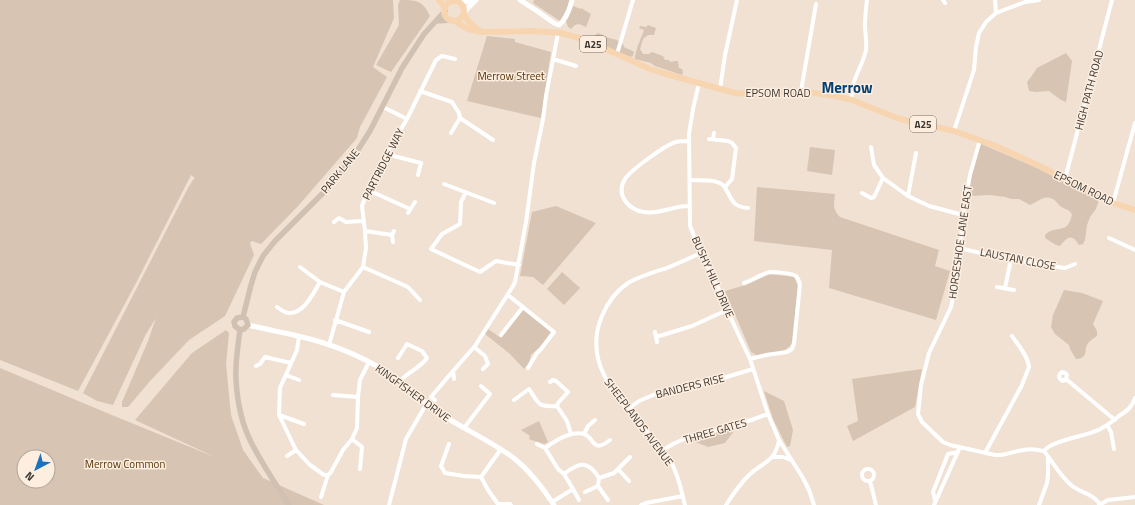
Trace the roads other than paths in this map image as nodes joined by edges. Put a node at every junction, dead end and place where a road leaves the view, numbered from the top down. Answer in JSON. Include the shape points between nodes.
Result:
{"nodes":[{"id":1,"x":439,"y":0,"type":"edge"},
{"id":2,"x":475,"y":0,"type":"edge"},
{"id":3,"x":520,"y":0,"type":"edge"},
{"id":4,"x":572,"y":0,"type":"edge"},
{"id":5,"x":633,"y":0,"type":"edge"},
{"id":6,"x":737,"y":0,"type":"edge"},
{"id":7,"x":867,"y":0,"type":"edge"},
{"id":8,"x":995,"y":0,"type":"edge"},
{"id":9,"x":1039,"y":0,"type":"edge"},
{"id":10,"x":1112,"y":0,"type":"edge"},
{"id":11,"x":458,"y":2,"type":"junction"},
{"id":12,"x":816,"y":4,"type":"dead end"},
{"id":13,"x":447,"y":5,"type":"edge"},
{"id":14,"x":464,"y":13,"type":"junction"},
{"id":15,"x":996,"y":13,"type":"junction"},
{"id":16,"x":453,"y":20,"type":"junction"},
{"id":17,"x":436,"y":21,"type":"junction"},
{"id":18,"x":481,"y":32,"type":"junction"},
{"id":19,"x":558,"y":33,"type":"junction"},
{"id":20,"x":617,"y":54,"type":"junction"},
{"id":21,"x":553,"y":58,"type":"junction"},
{"id":22,"x":455,"y":59,"type":"dead end"},
{"id":23,"x":576,"y":66,"type":"dead end"},
{"id":24,"x":699,"y":83,"type":"junction"},
{"id":25,"x":720,"y":89,"type":"junction"},
{"id":26,"x":420,"y":91,"type":"junction"},
{"id":27,"x":801,"y":91,"type":"junction"},
{"id":28,"x":852,"y":100,"type":"junction"},
{"id":29,"x":382,"y":108,"type":"junction"},
{"id":30,"x":407,"y":118,"type":"junction"},
{"id":31,"x":460,"y":118,"type":"junction"},
{"id":32,"x":1135,"y":123,"type":"edge"},
{"id":33,"x":954,"y":131,"type":"junction"},
{"id":34,"x":451,"y":133,"type":"dead end"},
{"id":35,"x":714,"y":133,"type":"dead end"},
{"id":36,"x":1134,"y":134,"type":"edge"},
{"id":37,"x":493,"y":140,"type":"dead end"},
{"id":38,"x":980,"y":140,"type":"junction"},
{"id":39,"x":689,"y":141,"type":"junction"},
{"id":40,"x":871,"y":147,"type":"dead end"},
{"id":41,"x":916,"y":153,"type":"dead end"},
{"id":42,"x":386,"y":154,"type":"junction"},
{"id":43,"x":418,"y":175,"type":"dead end"},
{"id":44,"x":883,"y":178,"type":"junction"},
{"id":45,"x":1065,"y":179,"type":"junction"},
{"id":46,"x":690,"y":180,"type":"junction"},
{"id":47,"x":444,"y":184,"type":"dead end"},
{"id":48,"x":725,"y":186,"type":"junction"},
{"id":49,"x":368,"y":190,"type":"junction"},
{"id":50,"x":466,"y":192,"type":"junction"},
{"id":51,"x":862,"y":193,"type":"dead end"},
{"id":52,"x":908,"y":196,"type":"junction"},
{"id":53,"x":414,"y":202,"type":"dead end"},
{"id":54,"x":494,"y":203,"type":"dead end"},
{"id":55,"x":1113,"y":203,"type":"junction"},
{"id":56,"x":690,"y":206,"type":"junction"},
{"id":57,"x":748,"y":208,"type":"dead end"},
{"id":58,"x":1135,"y":210,"type":"edge"},
{"id":59,"x":963,"y":215,"type":"junction"},
{"id":60,"x":363,"y":220,"type":"junction"},
{"id":61,"x":334,"y":222,"type":"dead end"},
{"id":62,"x":365,"y":231,"type":"junction"},
{"id":63,"x":394,"y":231,"type":"dead end"},
{"id":64,"x":392,"y":235,"type":"junction"},
{"id":65,"x":1109,"y":238,"type":"dead end"},
{"id":66,"x":393,"y":242,"type":"dead end"},
{"id":67,"x":960,"y":248,"type":"junction"},
{"id":68,"x":1135,"y":250,"type":"edge"},
{"id":69,"x":701,"y":253,"type":"junction"},
{"id":70,"x":1011,"y":259,"type":"junction"},
{"id":71,"x":1075,"y":264,"type":"dead end"},
{"id":72,"x":518,"y":265,"type":"junction"},
{"id":73,"x":300,"y":266,"type":"dead end"},
{"id":74,"x":363,"y":267,"type":"junction"},
{"id":75,"x":320,"y":282,"type":"junction"},
{"id":76,"x":744,"y":283,"type":"dead end"},
{"id":77,"x":998,"y":287,"type":"dead end"},
{"id":78,"x":1005,"y":288,"type":"junction"},
{"id":79,"x":1014,"y":290,"type":"dead end"},
{"id":80,"x":344,"y":292,"type":"junction"},
{"id":81,"x":508,"y":295,"type":"junction"},
{"id":82,"x":420,"y":300,"type":"dead end"},
{"id":83,"x":523,"y":307,"type":"junction"},
{"id":84,"x":277,"y":308,"type":"dead end"},
{"id":85,"x":727,"y":310,"type":"junction"},
{"id":86,"x":243,"y":317,"type":"junction"},
{"id":87,"x":335,"y":320,"type":"junction"},
{"id":88,"x":248,"y":324,"type":"junction"},
{"id":89,"x":240,"y":330,"type":"junction"},
{"id":90,"x":369,"y":332,"type":"dead end"},
{"id":91,"x":655,"y":332,"type":"dead end"},
{"id":92,"x":501,"y":335,"type":"dead end"},
{"id":93,"x":299,"y":336,"type":"junction"},
{"id":94,"x":1012,"y":336,"type":"dead end"},
{"id":95,"x":329,"y":344,"type":"junction"},
{"id":96,"x":474,"y":347,"type":"junction"},
{"id":97,"x":398,"y":358,"type":"dead end"},
{"id":98,"x":750,"y":359,"type":"junction"},
{"id":99,"x":369,"y":362,"type":"junction"},
{"id":100,"x":291,"y":363,"type":"junction"},
{"id":101,"x":256,"y":366,"type":"dead end"},
{"id":102,"x":528,"y":368,"type":"dead end"},
{"id":103,"x":753,"y":369,"type":"junction"},
{"id":104,"x":483,"y":370,"type":"dead end"},
{"id":105,"x":453,"y":371,"type":"junction"},
{"id":106,"x":286,"y":375,"type":"junction"},
{"id":107,"x":454,"y":379,"type":"dead end"},
{"id":108,"x":1066,"y":379,"type":"dead end"},
{"id":109,"x":299,"y":380,"type":"dead end"},
{"id":110,"x":400,"y":381,"type":"junction"},
{"id":111,"x":550,"y":382,"type":"dead end"},
{"id":112,"x":481,"y":386,"type":"dead end"},
{"id":113,"x":334,"y":396,"type":"dead end"},
{"id":114,"x":358,"y":397,"type":"junction"},
{"id":115,"x":435,"y":400,"type":"dead end"},
{"id":116,"x":514,"y":400,"type":"dead end"},
{"id":117,"x":1135,"y":400,"type":"edge"},
{"id":118,"x":427,"y":403,"type":"junction"},
{"id":119,"x":556,"y":406,"type":"junction"},
{"id":120,"x":628,"y":409,"type":"junction"},
{"id":121,"x":768,"y":414,"type":"junction"},
{"id":122,"x":279,"y":415,"type":"junction"},
{"id":123,"x":595,"y":420,"type":"dead end"},
{"id":124,"x":1115,"y":420,"type":"junction"},
{"id":125,"x":304,"y":424,"type":"dead end"},
{"id":126,"x":1107,"y":425,"type":"junction"},
{"id":127,"x":464,"y":428,"type":"junction"},
{"id":128,"x":571,"y":434,"type":"junction"},
{"id":129,"x":584,"y":434,"type":"junction"},
{"id":130,"x":352,"y":439,"type":"junction"},
{"id":131,"x":610,"y":440,"type":"dead end"},
{"id":132,"x":779,"y":440,"type":"junction"},
{"id":133,"x":449,"y":444,"type":"dead end"},
{"id":134,"x":537,"y":444,"type":"dead end"},
{"id":135,"x":960,"y":447,"type":"junction"},
{"id":136,"x":545,"y":448,"type":"junction"},
{"id":137,"x":1114,"y":448,"type":"dead end"},
{"id":138,"x":501,"y":449,"type":"junction"},
{"id":139,"x":296,"y":450,"type":"junction"},
{"id":140,"x":663,"y":450,"type":"junction"},
{"id":141,"x":1044,"y":451,"type":"junction"},
{"id":142,"x":958,"y":452,"type":"junction"},
{"id":143,"x":985,"y":453,"type":"junction"},
{"id":144,"x":287,"y":456,"type":"dead end"},
{"id":145,"x":1048,"y":456,"type":"junction"},
{"id":146,"x":630,"y":457,"type":"dead end"},
{"id":147,"x":773,"y":457,"type":"junction"},
{"id":148,"x":791,"y":460,"type":"junction"},
{"id":149,"x":360,"y":469,"type":"dead end"},
{"id":150,"x":618,"y":469,"type":"junction"},
{"id":151,"x":564,"y":474,"type":"junction"},
{"id":152,"x":328,"y":475,"type":"junction"},
{"id":153,"x":481,"y":477,"type":"junction"},
{"id":154,"x":599,"y":478,"type":"junction"},
{"id":155,"x":629,"y":481,"type":"dead end"},
{"id":156,"x":870,"y":481,"type":"dead end"},
{"id":157,"x":598,"y":486,"type":"junction"},
{"id":158,"x":573,"y":489,"type":"junction"},
{"id":159,"x":585,"y":492,"type":"dead end"},
{"id":160,"x":683,"y":496,"type":"junction"},
{"id":161,"x":321,"y":497,"type":"dead end"},
{"id":162,"x":1135,"y":497,"type":"edge"},
{"id":163,"x":579,"y":500,"type":"dead end"},
{"id":164,"x":608,"y":500,"type":"dead end"},
{"id":165,"x":935,"y":503,"type":"edge"},
{"id":166,"x":553,"y":504,"type":"edge"},
{"id":167,"x":1100,"y":504,"type":"edge"},
{"id":168,"x":289,"y":505,"type":"edge"},
{"id":169,"x":389,"y":505,"type":"edge"},
{"id":170,"x":511,"y":505,"type":"edge"},
{"id":171,"x":641,"y":505,"type":"edge"},
{"id":172,"x":685,"y":505,"type":"edge"},
{"id":173,"x":726,"y":505,"type":"edge"},
{"id":174,"x":813,"y":505,"type":"edge"},
{"id":175,"x":876,"y":505,"type":"edge"},
{"id":176,"x":1039,"y":505,"type":"edge"}],
"edges":[{"from":1,"to":13,"type":"main road"},
{"from":2,"to":11,"type":"street"},
{"from":2,"to":14,"type":"street"},
{"from":3,"to":4,"type":"street","via":[[559,25]]},
{"from":5,"to":20,"type":"street"},
{"from":6,"to":25,"type":"street"},
{"from":7,"to":28,"type":"street","via":[[866,49],[854,84]]},
{"from":8,"to":15,"type":"street"},
{"from":9,"to":15,"type":"street"},
{"from":10,"to":45,"type":"street","name":"HIGH PATH ROAD"},
{"from":11,"to":13,"type":"main road"},
{"from":11,"to":14,"type":"main road","via":[[463,6]]},
{"from":12,"to":27,"type":"street"},
{"from":13,"to":16,"type":"main road","via":[[447,17]]},
{"from":13,"to":17,"type":"main road","name":"PARK LANE"},
{"from":14,"to":16,"type":"main road","via":[[460,19]]},
{"from":14,"to":18,"type":"main road","via":[[469,22]]},
{"from":15,"to":33,"type":"street","via":[[979,33],[974,70]]},
{"from":16,"to":17,"type":"main road"},
{"from":16,"to":18,"type":"main road","name":"EPSOM ROAD","number":"A25","via":[[468,29]]},
{"from":17,"to":29,"type":"main road","name":"PARK LANE","via":[[424,34],[402,68]]},
{"from":18,"to":19,"type":"main road","name":"EPSOM ROAD","number":"A25"},
{"from":19,"to":20,"type":"main road","name":"EPSOM ROAD","number":"A25","via":[[583,39]]},
{"from":19,"to":21,"type":"street"},
{"from":20,"to":24,"type":"main road","name":"EPSOM ROAD","number":"A25","via":[[650,69]]},
{"from":21,"to":23,"type":"street"},
{"from":21,"to":72,"type":"street"},
{"from":22,"to":26,"type":"street","name":"PARTRIDGE WAY","via":[[442,56],[436,60]]},
{"from":24,"to":25,"type":"main road","name":"EPSOM ROAD","number":"A25"},
{"from":24,"to":39,"type":"street","name":"BUSHY HILL DRIVE"},
{"from":25,"to":27,"type":"main road","name":"EPSOM ROAD","number":"A25","via":[[748,94]]},
{"from":26,"to":30,"type":"street","name":"PARTRIDGE WAY"},
{"from":26,"to":31,"type":"street","via":[[452,102]]},
{"from":27,"to":28,"type":"main road","name":"EPSOM ROAD","number":"A25"},
{"from":28,"to":33,"type":"main road","name":"EPSOM ROAD","number":"A25","via":[[896,118]]},
{"from":29,"to":30,"type":"street","name":"PARTRIDGE WAY"},
{"from":29,"to":86,"type":"main road","name":"PARK LANE","via":[[370,131],[342,172],[274,241],[263,256],[255,272]]},
{"from":30,"to":42,"type":"street","name":"PARTRIDGE WAY"},
{"from":31,"to":34,"type":"street"},
{"from":31,"to":37,"type":"street"},
{"from":32,"to":36,"type":"street"},
{"from":33,"to":38,"type":"main road","name":"EPSOM ROAD","number":"A25"},
{"from":35,"to":48,"type":"street","via":[[711,139],[728,141],[736,148],[732,179]]},
{"from":36,"to":55,"type":"street"},
{"from":38,"to":45,"type":"main road","name":"EPSOM ROAD","number":"A25"},
{"from":38,"to":59,"type":"street","name":"HORSESHOE LANE EAST","via":[[970,174]]},
{"from":39,"to":46,"type":"street","name":"BUSHY HILL DRIVE"},
{"from":39,"to":56,"type":"street","via":[[676,142],[655,154],[625,179],[621,191],[629,206],[645,213]]},
{"from":40,"to":44,"type":"street","via":[[874,165]]},
{"from":41,"to":52,"type":"street"},
{"from":42,"to":43,"type":"street","via":[[421,163]]},
{"from":42,"to":49,"type":"street","name":"PARTRIDGE WAY"},
{"from":44,"to":51,"type":"street","via":[[874,197]]},
{"from":44,"to":52,"type":"street"},
{"from":45,"to":55,"type":"main road","name":"EPSOM ROAD","number":"A25"},
{"from":46,"to":48,"type":"street","via":[[710,180]]},
{"from":46,"to":56,"type":"street","name":"BUSHY HILL DRIVE"},
{"from":47,"to":50,"type":"street"},
{"from":48,"to":57,"type":"street","via":[[734,204],[740,208]]},
{"from":49,"to":53,"type":"street","via":[[409,211]]},
{"from":49,"to":60,"type":"street","name":"PARTRIDGE WAY","via":[[362,206]]},
{"from":50,"to":54,"type":"street"},
{"from":50,"to":72,"type":"street","via":[[461,202],[460,224],[442,234],[431,249],[480,272],[496,261]]},
{"from":52,"to":59,"type":"street","via":[[929,206]]},
{"from":55,"to":58,"type":"main road","name":"EPSOM ROAD","number":"A25"},
{"from":56,"to":69,"type":"street","name":"BUSHY HILL DRIVE","via":[[690,226]]},
{"from":59,"to":67,"type":"street","name":"HORSESHOE LANE EAST"},
{"from":60,"to":61,"type":"street","via":[[346,222],[339,218]]},
{"from":60,"to":62,"type":"street","name":"PARTRIDGE WAY"},
{"from":62,"to":64,"type":"street"},
{"from":62,"to":74,"type":"street","name":"PARTRIDGE WAY"},
{"from":63,"to":64,"type":"street"},
{"from":64,"to":66,"type":"street"},
{"from":65,"to":68,"type":"street"},
{"from":67,"to":70,"type":"street","name":"LAUSTAN CLOSE"},
{"from":67,"to":135,"type":"street","name":"HORSESHOE LANE EAST","via":[[951,307],[929,354],[921,385],[918,414],[922,422],[943,442]]},
{"from":69,"to":85,"type":"street","name":"BUSHY HILL DRIVE"},
{"from":69,"to":120,"type":"street","name":"SHEEPLANDS AVENUE","via":[[627,284],[613,296],[603,313],[597,329],[598,363],[606,381]]},
{"from":70,"to":71,"type":"street","name":"LAUSTAN CLOSE","via":[[1065,268]]},
{"from":70,"to":78,"type":"street"},
{"from":72,"to":81,"type":"street"},
{"from":73,"to":75,"type":"street"},
{"from":74,"to":80,"type":"street","name":"PARTRIDGE WAY"},
{"from":74,"to":82,"type":"street","via":[[408,287]]},
{"from":75,"to":80,"type":"street"},
{"from":75,"to":84,"type":"street","via":[[311,298],[299,311],[289,313]]},
{"from":76,"to":98,"type":"street","via":[[772,272],[793,274],[800,284],[793,347],[787,352]]},
{"from":77,"to":78,"type":"street"},
{"from":78,"to":79,"type":"street"},
{"from":80,"to":87,"type":"street","name":"PARTRIDGE WAY"},
{"from":81,"to":83,"type":"street"},
{"from":81,"to":96,"type":"street"},
{"from":83,"to":92,"type":"street"},
{"from":83,"to":102,"type":"street","via":[[554,332]]},
{"from":85,"to":91,"type":"street","via":[[657,339]]},
{"from":85,"to":98,"type":"street","name":"BUSHY HILL DRIVE"},
{"from":86,"to":88,"type":"main road"},
{"from":86,"to":89,"type":"main road","via":[[237,318],[234,322]]},
{"from":87,"to":90,"type":"street"},
{"from":87,"to":95,"type":"street","name":"PARTRIDGE WAY"},
{"from":88,"to":89,"type":"main road"},
{"from":88,"to":93,"type":"street","name":"KINGFISHER DRIVE"},
{"from":89,"to":168,"type":"main road","via":[[236,379],[244,422],[252,443]]},
{"from":93,"to":95,"type":"street","name":"KINGFISHER DRIVE"},
{"from":93,"to":100,"type":"street","via":[[297,350]]},
{"from":94,"to":143,"type":"street","via":[[1029,367]]},
{"from":95,"to":99,"type":"street","name":"KINGFISHER DRIVE"},
{"from":96,"to":104,"type":"street","via":[[485,356],[489,366]]},
{"from":96,"to":105,"type":"street"},
{"from":97,"to":110,"type":"street","via":[[406,344],[422,351],[427,358]]},
{"from":98,"to":103,"type":"street","name":"BUSHY HILL DRIVE"},
{"from":99,"to":110,"type":"street","name":"KINGFISHER DRIVE"},
{"from":99,"to":114,"type":"street","via":[[360,380]]},
{"from":100,"to":101,"type":"street","via":[[265,357]]},
{"from":100,"to":106,"type":"street"},
{"from":103,"to":120,"type":"street","name":"BANDERS RISE","via":[[710,382],[658,393]]},
{"from":103,"to":121,"type":"street","name":"BUSHY HILL DRIVE"},
{"from":105,"to":107,"type":"street"},
{"from":105,"to":115,"type":"street","via":[[431,397]]},
{"from":106,"to":109,"type":"street"},
{"from":106,"to":122,"type":"street","via":[[280,388]]},
{"from":108,"to":124,"type":"street"},
{"from":110,"to":118,"type":"street","name":"KINGFISHER DRIVE"},
{"from":111,"to":119,"type":"street","via":[[556,381],[568,392]]},
{"from":112,"to":127,"type":"street","via":[[490,394]]},
{"from":113,"to":114,"type":"street"},
{"from":114,"to":130,"type":"street","via":[[357,428]]},
{"from":116,"to":119,"type":"street","via":[[529,389],[542,406]]},
{"from":117,"to":124,"type":"street","via":[[1130,408]]},
{"from":118,"to":127,"type":"street","name":"KINGFISHER DRIVE"},
{"from":118,"to":169,"type":"street","via":[[406,439]]},
{"from":119,"to":128,"type":"street","via":[[567,421]]},
{"from":120,"to":140,"type":"street","name":"SHEEPLANDS AVENUE"},
{"from":121,"to":132,"type":"street","name":"BUSHY HILL DRIVE"},
{"from":121,"to":140,"type":"street","name":"THREE GATES","via":[[684,439]]},
{"from":122,"to":125,"type":"street"},
{"from":122,"to":139,"type":"street"},
{"from":123,"to":129,"type":"street"},
{"from":124,"to":126,"type":"street"},
{"from":126,"to":137,"type":"street"},
{"from":126,"to":141,"type":"street","via":[[1046,448]]},
{"from":127,"to":138,"type":"street","name":"KINGFISHER DRIVE"},
{"from":128,"to":129,"type":"street"},
{"from":128,"to":136,"type":"street"},
{"from":129,"to":131,"type":"street","via":[[598,446]]},
{"from":130,"to":149,"type":"street","via":[[362,447]]},
{"from":130,"to":152,"type":"street"},
{"from":132,"to":147,"type":"street"},
{"from":132,"to":148,"type":"street","name":"BUSHY HILL DRIVE"},
{"from":133,"to":153,"type":"street","via":[[441,466],[445,473]]},
{"from":134,"to":136,"type":"street"},
{"from":135,"to":142,"type":"street"},
{"from":135,"to":143,"type":"street","name":"HORSESHOE LANE EAST"},
{"from":136,"to":151,"type":"street"},
{"from":138,"to":153,"type":"street"},
{"from":138,"to":166,"type":"street","name":"KINGFISHER DRIVE","via":[[534,477]]},
{"from":139,"to":144,"type":"street"},
{"from":139,"to":152,"type":"street","via":[[310,465]]},
{"from":140,"to":160,"type":"street","name":"SHEEPLANDS AVENUE","via":[[681,483]]},
{"from":141,"to":143,"type":"street","name":"HORSESHOE LANE EAST","via":[[1024,450],[1002,456]]},
{"from":141,"to":145,"type":"street"},
{"from":142,"to":165,"type":"street"},
{"from":142,"to":165,"type":"street","via":[[948,454],[932,492]]},
{"from":145,"to":167,"type":"street","via":[[1070,484],[1095,498]]},
{"from":145,"to":176,"type":"street","via":[[1047,483]]},
{"from":146,"to":150,"type":"street"},
{"from":147,"to":148,"type":"street"},
{"from":147,"to":173,"type":"street","via":[[750,475]]},
{"from":148,"to":174,"type":"street","name":"BUSHY HILL DRIVE","via":[[809,490]]},
{"from":150,"to":154,"type":"street"},
{"from":150,"to":155,"type":"street"},
{"from":151,"to":154,"type":"street","via":[[580,464],[592,468]]},
{"from":151,"to":158,"type":"street"},
{"from":152,"to":161,"type":"street"},
{"from":153,"to":170,"type":"street","via":[[498,504]]},
{"from":154,"to":157,"type":"street"},
{"from":156,"to":175,"type":"street"},
{"from":157,"to":159,"type":"street"},
{"from":157,"to":164,"type":"street"},
{"from":158,"to":163,"type":"street"},
{"from":158,"to":166,"type":"street"},
{"from":160,"to":171,"type":"street"},
{"from":160,"to":172,"type":"street","name":"SHEEPLANDS AVENUE"},
{"from":162,"to":167,"type":"street","via":[[1108,500]]}]}
